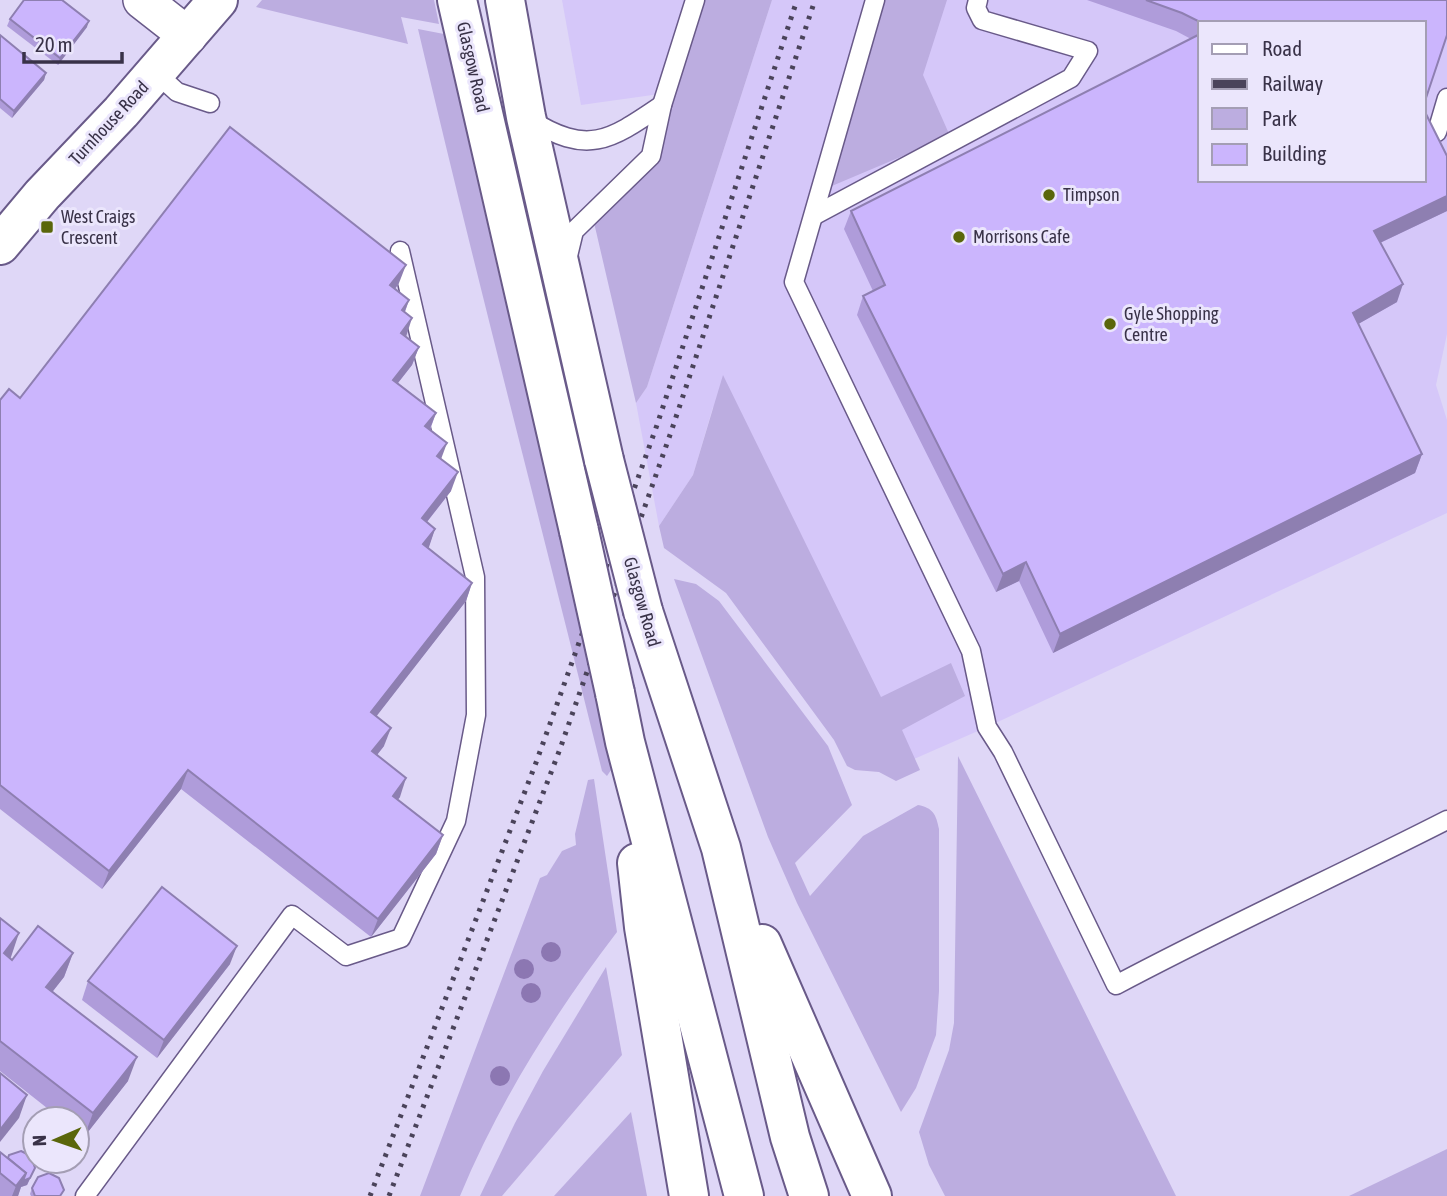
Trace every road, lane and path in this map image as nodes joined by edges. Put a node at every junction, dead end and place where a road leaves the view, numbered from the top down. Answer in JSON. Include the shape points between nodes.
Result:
{"nodes":[{"id":1,"x":142,"y":0,"type":"edge"},
{"id":2,"x":218,"y":0,"type":"edge"},
{"id":3,"x":457,"y":0,"type":"edge"},
{"id":4,"x":505,"y":0,"type":"edge"},
{"id":5,"x":695,"y":0,"type":"edge"},
{"id":6,"x":875,"y":0,"type":"edge"},
{"id":7,"x":978,"y":0,"type":"edge"},
{"id":8,"x":188,"y":36,"type":"junction"},
{"id":9,"x":155,"y":72,"type":"junction"},
{"id":10,"x":1447,"y":98,"type":"edge"},
{"id":11,"x":210,"y":103,"type":"dead end"},
{"id":12,"x":662,"y":105,"type":"junction"},
{"id":13,"x":526,"y":117,"type":"junction"},
{"id":14,"x":1437,"y":132,"type":"edge"},
{"id":15,"x":815,"y":215,"type":"junction"},
{"id":16,"x":0,"y":245,"type":"edge"},
{"id":17,"x":400,"y":251,"type":"dead end"},
{"id":18,"x":563,"y":280,"type":"junction"},
{"id":19,"x":625,"y":742,"type":"junction"},
{"id":20,"x":1447,"y":820,"type":"edge"},
{"id":21,"x":721,"y":848,"type":"junction"},
{"id":22,"x":85,"y":1196,"type":"edge"},
{"id":23,"x":689,"y":1196,"type":"edge"},
{"id":24,"x":744,"y":1196,"type":"edge"},
{"id":25,"x":809,"y":1196,"type":"edge"},
{"id":26,"x":872,"y":1196,"type":"edge"}],
"edges":[{"from":1,"to":8,"type":"street"},
{"from":2,"to":8,"type":"main road","name":"Turnhouse Road"},
{"from":3,"to":19,"type":"main road","name":"Glasgow Road","bridge":true},
{"from":4,"to":13,"type":"main road","name":"Glasgow Road"},
{"from":5,"to":12,"type":"lane"},
{"from":6,"to":15,"type":"lane"},
{"from":7,"to":15,"type":"lane","via":[[976,8],[982,20],[1088,51],[1071,78]]},
{"from":8,"to":9,"type":"main road","name":"Turnhouse Road"},
{"from":9,"to":11,"type":"lane","via":[[177,92]]},
{"from":9,"to":16,"type":"main road","name":"Turnhouse Road"},
{"from":10,"to":14,"type":"lane"},
{"from":12,"to":13,"type":"lane","via":[[628,128],[599,140],[577,141],[552,134]]},
{"from":12,"to":18,"type":"lane","via":[[651,156],[574,231]]},
{"from":13,"to":18,"type":"main road","name":"Glasgow Road"},
{"from":15,"to":20,"type":"lane","via":[[794,282],[971,651],[987,727],[1116,985]]},
{"from":17,"to":22,"type":"lane","via":[[475,577],[476,715],[456,821],[401,939],[346,956],[292,915]]},
{"from":18,"to":21,"type":"main road","name":"Glasgow Road","bridge":true,"via":[[643,611]]},
{"from":19,"to":23,"type":"main road","via":[[644,927]]},
{"from":19,"to":24,"type":"main road","name":"Glasgow Road"},
{"from":21,"to":25,"type":"main road","name":"Glasgow Road","via":[[790,1137]]},
{"from":21,"to":26,"type":"main road"}]}
